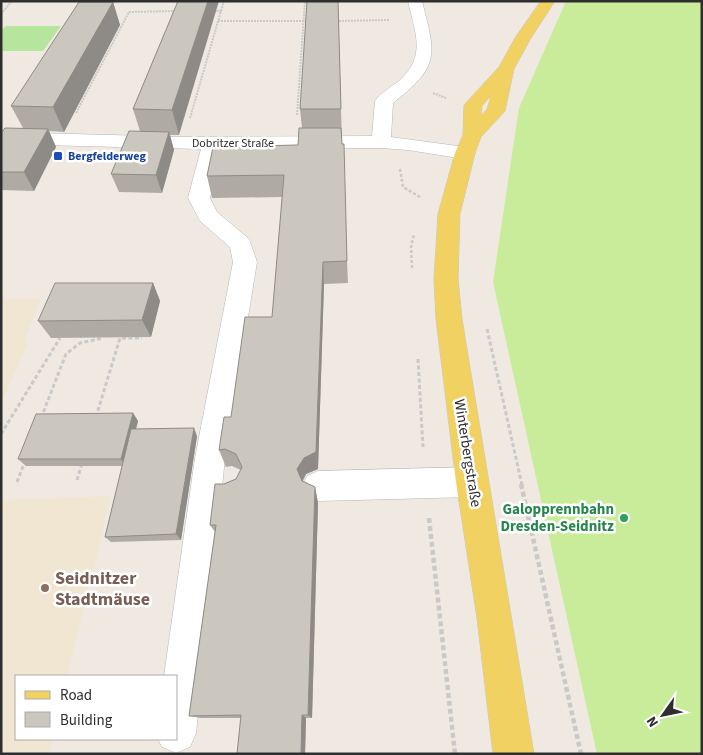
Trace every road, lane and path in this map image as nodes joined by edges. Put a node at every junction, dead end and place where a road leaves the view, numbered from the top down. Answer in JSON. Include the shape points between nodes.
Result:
{"nodes":[{"id":1,"x":12,"y":1,"type":"edge"},
{"id":2,"x":224,"y":1,"type":"edge"},
{"id":3,"x":305,"y":1,"type":"edge"},
{"id":4,"x":415,"y":1,"type":"edge"},
{"id":5,"x":544,"y":2,"type":"edge"},
{"id":6,"x":184,"y":11,"type":"edge"},
{"id":7,"x":211,"y":11,"type":"dead end"},
{"id":8,"x":220,"y":11,"type":"junction"},
{"id":9,"x":2,"y":13,"type":"edge"},
{"id":10,"x":302,"y":20,"type":"junction"},
{"id":11,"x":311,"y":20,"type":"edge"},
{"id":12,"x":328,"y":20,"type":"edge"},
{"id":13,"x":389,"y":20,"type":"dead end"},
{"id":14,"x":218,"y":21,"type":"junction"},
{"id":15,"x":506,"y":68,"type":"junction"},
{"id":16,"x":406,"y":84,"type":"junction"},
{"id":17,"x":474,"y":105,"type":"junction"},
{"id":18,"x":75,"y":116,"type":"dead end"},
{"id":19,"x":1,"y":138,"type":"edge"},
{"id":20,"x":381,"y":142,"type":"junction"},
{"id":21,"x":182,"y":143,"type":"junction"},
{"id":22,"x":212,"y":143,"type":"junction"},
{"id":23,"x":294,"y":143,"type":"junction"},
{"id":24,"x":468,"y":144,"type":"junction"},
{"id":25,"x":486,"y":326,"type":"dead end"},
{"id":26,"x":60,"y":338,"type":"edge"},
{"id":27,"x":103,"y":338,"type":"edge"},
{"id":28,"x":142,"y":338,"type":"edge"},
{"id":29,"x":94,"y":423,"type":"edge"},
{"id":30,"x":38,"y":427,"type":"edge"},
{"id":31,"x":1,"y":434,"type":"edge"},
{"id":32,"x":28,"y":454,"type":"edge"},
{"id":33,"x":83,"y":461,"type":"edge"},
{"id":34,"x":77,"y":480,"type":"dead end"},
{"id":35,"x":17,"y":482,"type":"dead end"},
{"id":36,"x":472,"y":482,"type":"junction"},
{"id":37,"x":318,"y":486,"type":"dead end"},
{"id":38,"x":178,"y":721,"type":"edge"},
{"id":39,"x":176,"y":740,"type":"edge"},
{"id":40,"x":174,"y":754,"type":"edge"},
{"id":41,"x":514,"y":754,"type":"edge"},
{"id":42,"x":581,"y":754,"type":"edge"}],
"edges":[{"from":1,"to":9,"type":"path"},
{"from":2,"to":8,"type":"path"},
{"from":3,"to":10,"type":"path"},
{"from":4,"to":16,"type":"street","via":[[426,51],[420,70]]},
{"from":5,"to":15,"type":"main road"},
{"from":6,"to":18,"type":"path","via":[[129,12]]},
{"from":7,"to":8,"type":"path"},
{"from":8,"to":14,"type":"path"},
{"from":10,"to":11,"type":"path"},
{"from":10,"to":14,"type":"path"},
{"from":10,"to":23,"type":"path"},
{"from":12,"to":13,"type":"path"},
{"from":14,"to":21,"type":"path"},
{"from":15,"to":17,"type":"main road"},
{"from":15,"to":24,"type":"main road","via":[[496,110]]},
{"from":16,"to":17,"type":"path"},
{"from":16,"to":20,"type":"street","via":[[384,101]]},
{"from":17,"to":24,"type":"main road","name":"Winterbergstraße"},
{"from":19,"to":21,"type":"street","name":"Dobritzer Straße"},
{"from":20,"to":23,"type":"street","name":"Dobritzer Straße"},
{"from":20,"to":24,"type":"street","name":"Dobritzer Straße"},
{"from":21,"to":22,"type":"street","name":"Dobritzer Straße"},
{"from":22,"to":23,"type":"street","name":"Dobritzer Straße"},
{"from":22,"to":38,"type":"street","via":[[199,198],[208,216],[240,244],[245,262],[219,483]]},
{"from":24,"to":36,"type":"main road","name":"Winterbergstraße","via":[[449,214],[446,279]]},
{"from":25,"to":42,"type":"path"},
{"from":26,"to":31,"type":"path"},
{"from":27,"to":30,"type":"path","via":[[80,343],[66,354]]},
{"from":28,"to":29,"type":"path","via":[[120,338]]},
{"from":32,"to":35,"type":"path"},
{"from":33,"to":34,"type":"path"},
{"from":36,"to":37,"type":"street"},
{"from":36,"to":41,"type":"main road","name":"Winterbergstraße"},
{"from":39,"to":40,"type":"street"}]}
